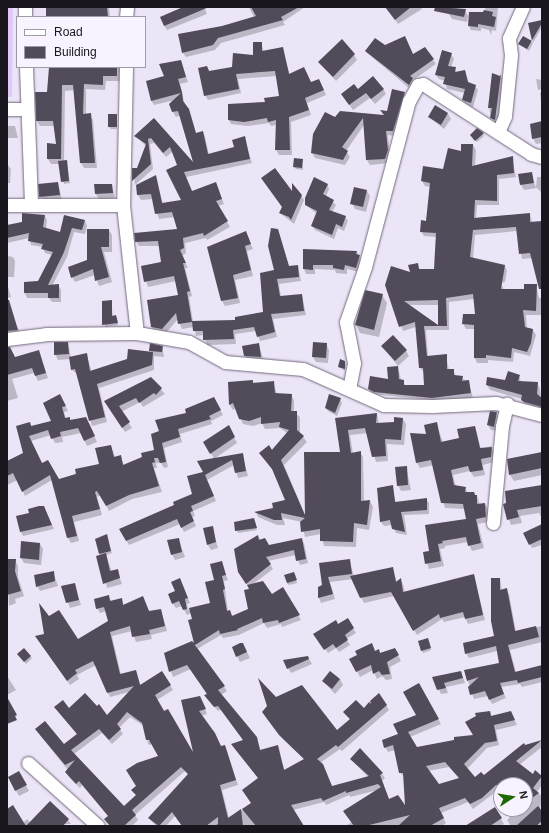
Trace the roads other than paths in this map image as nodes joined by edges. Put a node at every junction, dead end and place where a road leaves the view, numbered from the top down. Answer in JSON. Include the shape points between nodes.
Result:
{"nodes":[{"id":1,"x":522,"y":7,"type":"edge"},
{"id":2,"x":26,"y":68,"type":"edge"},
{"id":3,"x":126,"y":68,"type":"edge"},
{"id":4,"x":7,"y":109,"type":"edge"},
{"id":5,"x":27,"y":109,"type":"junction"},
{"id":6,"x":498,"y":132,"type":"junction"},
{"id":7,"x":542,"y":157,"type":"edge"},
{"id":8,"x":123,"y":204,"type":"junction"},
{"id":9,"x":7,"y":205,"type":"edge"},
{"id":10,"x":31,"y":205,"type":"junction"},
{"id":11,"x":137,"y":333,"type":"junction"},
{"id":12,"x":7,"y":339,"type":"edge"},
{"id":13,"x":349,"y":389,"type":"junction"},
{"id":14,"x":507,"y":404,"type":"junction"},
{"id":15,"x":542,"y":415,"type":"edge"},
{"id":16,"x":493,"y":523,"type":"dead end"},
{"id":17,"x":28,"y":763,"type":"dead end"},
{"id":18,"x":98,"y":826,"type":"edge"}],
"edges":[{"from":1,"to":6,"type":"street","via":[[509,38],[511,55],[505,116]]},
{"from":2,"to":5,"type":"street"},
{"from":3,"to":8,"type":"street"},
{"from":4,"to":5,"type":"street"},
{"from":5,"to":10,"type":"street"},
{"from":6,"to":7,"type":"street","via":[[531,154]]},
{"from":6,"to":13,"type":"street","via":[[423,84],[418,85],[409,101],[365,267],[346,322],[354,363]]},
{"from":8,"to":10,"type":"street"},
{"from":8,"to":11,"type":"street"},
{"from":9,"to":10,"type":"street"},
{"from":11,"to":12,"type":"street","via":[[46,334]]},
{"from":11,"to":13,"type":"street","via":[[189,342],[225,362],[304,369]]},
{"from":13,"to":14,"type":"street","via":[[393,407]]},
{"from":14,"to":15,"type":"street"},
{"from":14,"to":16,"type":"street","via":[[502,426]]},
{"from":17,"to":18,"type":"street"}]}
